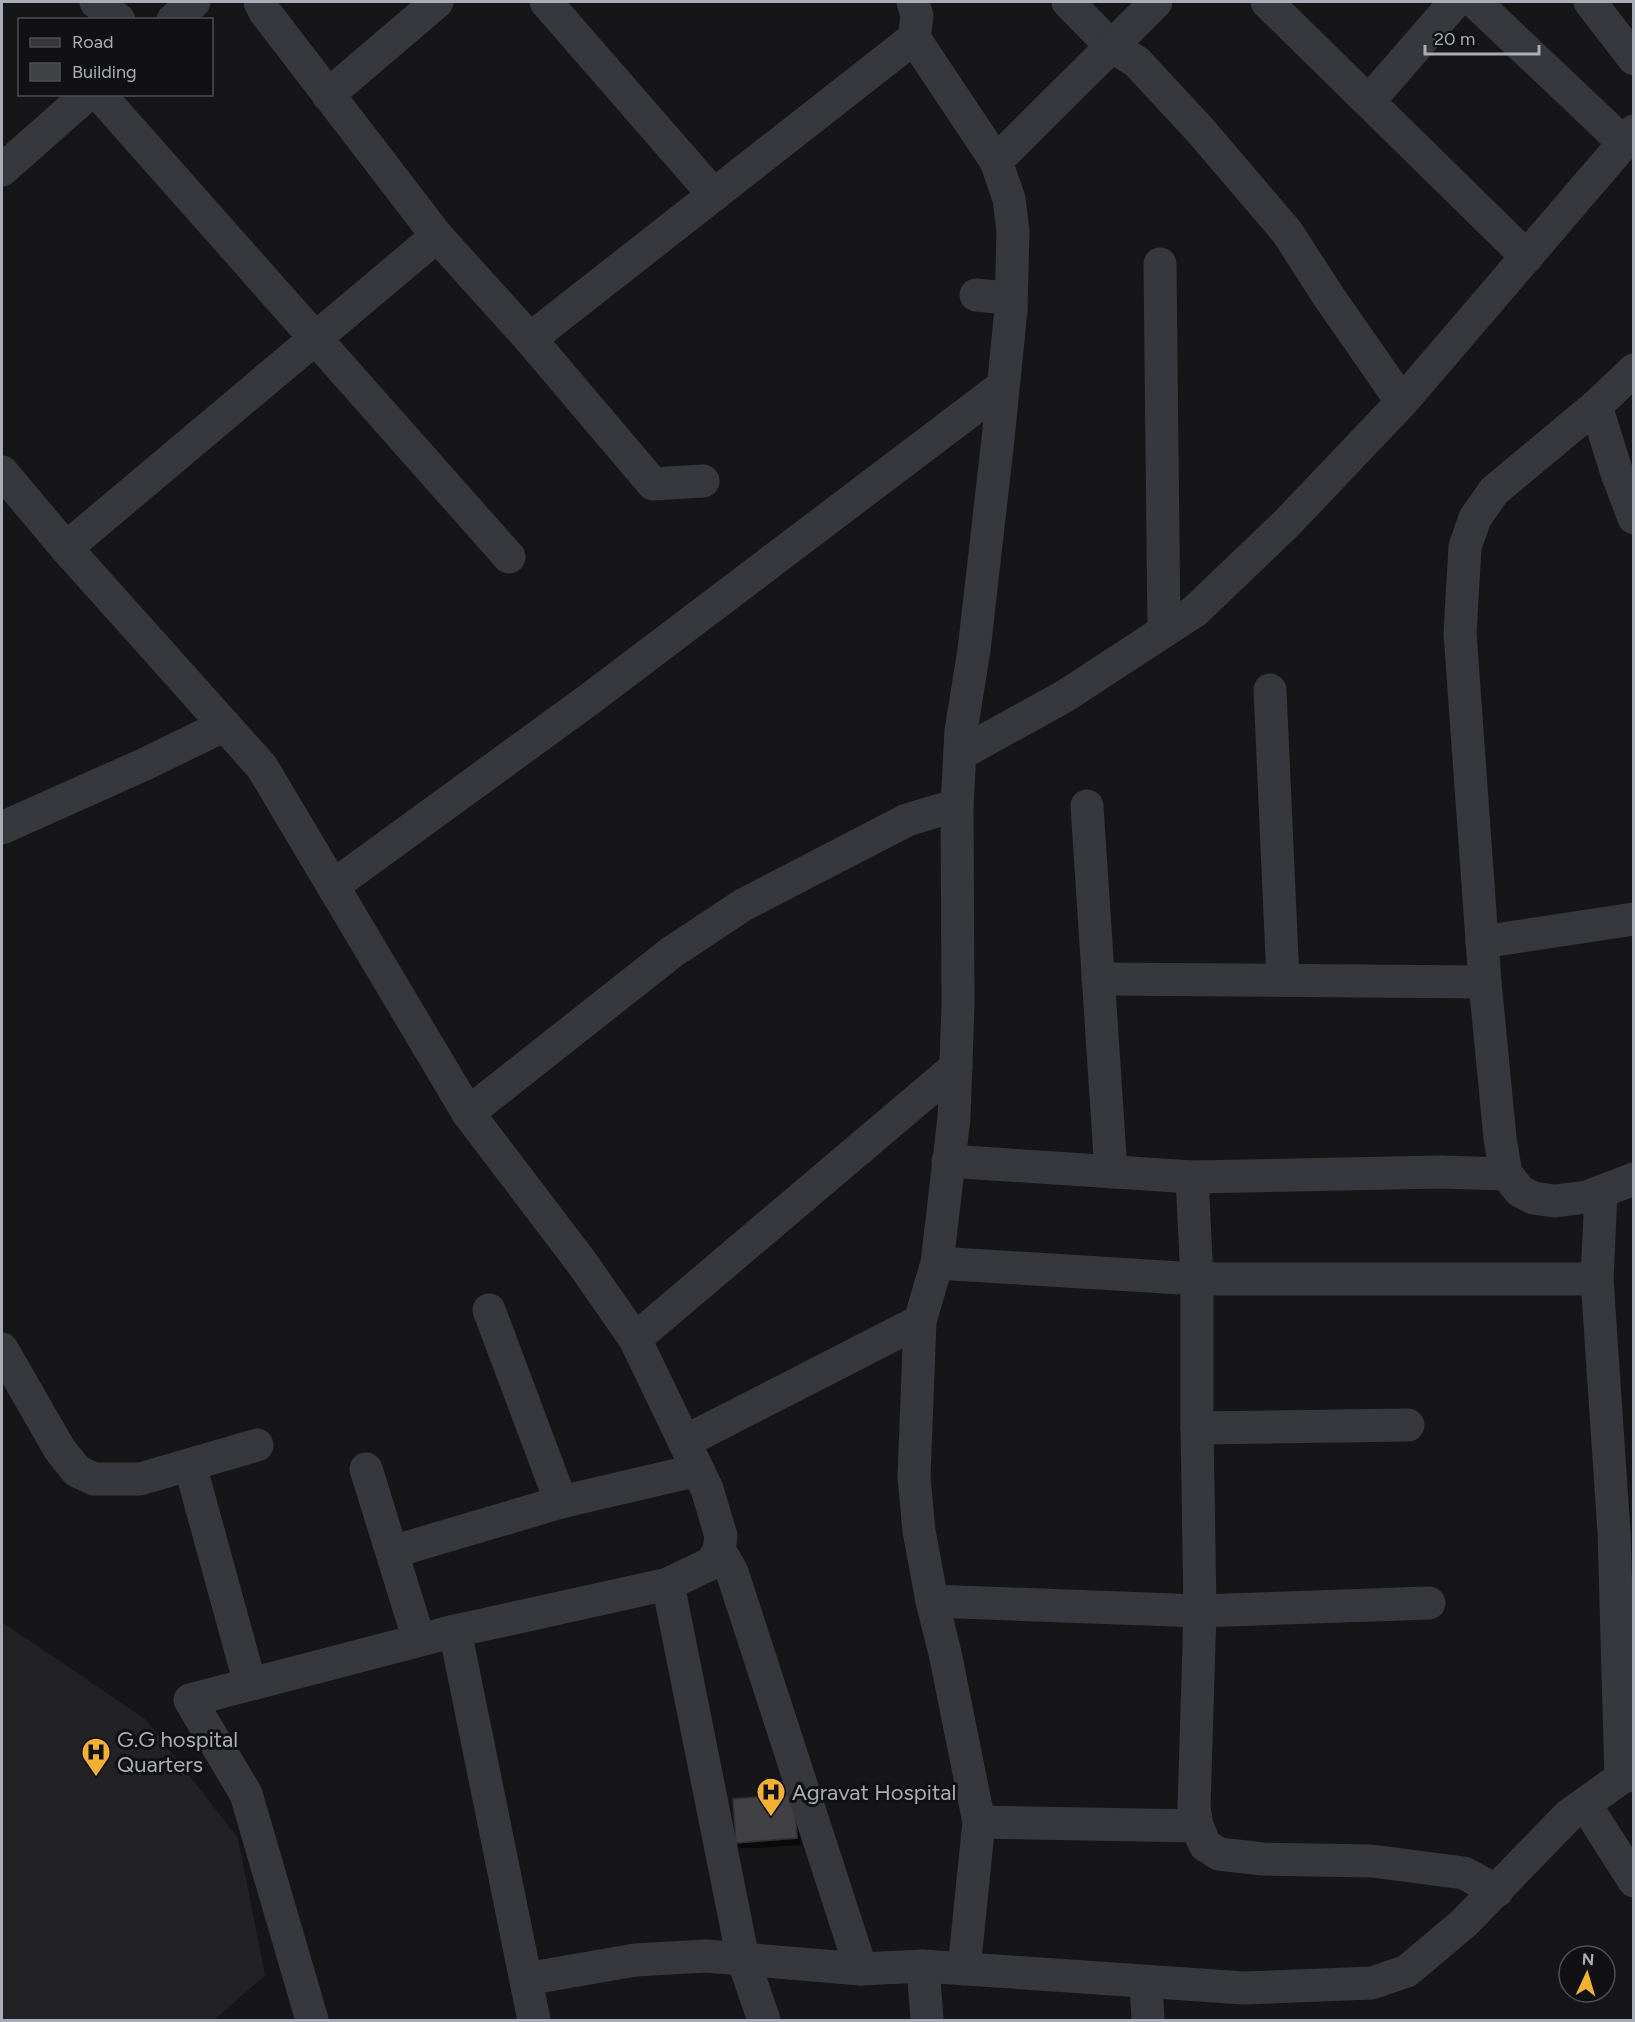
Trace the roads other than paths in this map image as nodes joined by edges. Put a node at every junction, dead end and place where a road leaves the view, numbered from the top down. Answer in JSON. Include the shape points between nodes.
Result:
{"nodes":[{"id":1,"x":96,"y":2,"type":"edge"},
{"id":2,"x":260,"y":2,"type":"edge"},
{"id":3,"x":437,"y":2,"type":"edge"},
{"id":4,"x":546,"y":2,"type":"edge"},
{"id":5,"x":913,"y":2,"type":"edge"},
{"id":6,"x":1068,"y":2,"type":"edge"},
{"id":7,"x":1156,"y":2,"type":"edge"},
{"id":8,"x":1268,"y":2,"type":"edge"},
{"id":9,"x":1455,"y":2,"type":"edge"},
{"id":10,"x":1475,"y":2,"type":"edge"},
{"id":11,"x":1590,"y":2,"type":"edge"},
{"id":12,"x":116,"y":18,"type":"edge"},
{"id":13,"x":914,"y":38,"type":"junction"},
{"id":14,"x":1111,"y":46,"type":"junction"},
{"id":15,"x":1634,"y":59,"type":"edge"},
{"id":16,"x":328,"y":94,"type":"junction"},
{"id":17,"x":86,"y":96,"type":"edge"},
{"id":18,"x":101,"y":96,"type":"edge"},
{"id":19,"x":1369,"y":101,"type":"junction"},
{"id":20,"x":1629,"y":137,"type":"edge"},
{"id":21,"x":996,"y":161,"type":"junction"},
{"id":22,"x":2,"y":170,"type":"edge"},
{"id":23,"x":714,"y":195,"type":"junction"},
{"id":24,"x":437,"y":236,"type":"junction"},
{"id":25,"x":1527,"y":257,"type":"junction"},
{"id":26,"x":1160,"y":264,"type":"dead end"},
{"id":27,"x":976,"y":296,"type":"dead end"},
{"id":28,"x":1011,"y":310,"type":"junction"},
{"id":29,"x":315,"y":338,"type":"junction"},
{"id":30,"x":530,"y":339,"type":"junction"},
{"id":31,"x":1634,"y":370,"type":"edge"},
{"id":32,"x":1003,"y":386,"type":"junction"},
{"id":33,"x":1402,"y":402,"type":"junction"},
{"id":34,"x":1596,"y":406,"type":"junction"},
{"id":35,"x":2,"y":472,"type":"edge"},
{"id":36,"x":703,"y":481,"type":"dead end"},
{"id":37,"x":1634,"y":518,"type":"edge"},
{"id":38,"x":66,"y":548,"type":"junction"},
{"id":39,"x":509,"y":556,"type":"dead end"},
{"id":40,"x":1164,"y":631,"type":"junction"},
{"id":41,"x":1270,"y":690,"type":"dead end"},
{"id":42,"x":225,"y":725,"type":"junction"},
{"id":43,"x":960,"y":754,"type":"junction"},
{"id":44,"x":957,"y":805,"type":"junction"},
{"id":45,"x":1088,"y":806,"type":"dead end"},
{"id":46,"x":2,"y":828,"type":"edge"},
{"id":47,"x":333,"y":886,"type":"junction"},
{"id":48,"x":1634,"y":919,"type":"edge"},
{"id":49,"x":1482,"y":942,"type":"junction"},
{"id":50,"x":1098,"y":978,"type":"junction"},
{"id":51,"x":1283,"y":980,"type":"junction"},
{"id":52,"x":1485,"y":982,"type":"junction"},
{"id":53,"x":956,"y":1067,"type":"junction"},
{"id":54,"x":468,"y":1113,"type":"junction"},
{"id":55,"x":948,"y":1161,"type":"junction"},
{"id":56,"x":1110,"y":1172,"type":"junction"},
{"id":57,"x":1506,"y":1174,"type":"junction"},
{"id":58,"x":1192,"y":1177,"type":"junction"},
{"id":59,"x":1634,"y":1179,"type":"edge"},
{"id":60,"x":1600,"y":1193,"type":"junction"},
{"id":61,"x":937,"y":1263,"type":"junction"},
{"id":62,"x":1197,"y":1279,"type":"junction"},
{"id":63,"x":1597,"y":1279,"type":"junction"},
{"id":64,"x":489,"y":1310,"type":"dead end"},
{"id":65,"x":920,"y":1321,"type":"junction"},
{"id":66,"x":635,"y":1340,"type":"junction"},
{"id":67,"x":2,"y":1349,"type":"edge"},
{"id":68,"x":1408,"y":1425,"type":"dead end"},
{"id":69,"x":1197,"y":1428,"type":"junction"},
{"id":70,"x":257,"y":1445,"type":"dead end"},
{"id":71,"x":691,"y":1456,"type":"junction"},
{"id":72,"x":190,"y":1465,"type":"junction"},
{"id":73,"x":366,"y":1469,"type":"dead end"},
{"id":74,"x":561,"y":1502,"type":"junction"},
{"id":75,"x":718,"y":1550,"type":"junction"},
{"id":76,"x":392,"y":1552,"type":"junction"},
{"id":77,"x":668,"y":1584,"type":"junction"},
{"id":78,"x":932,"y":1601,"type":"junction"},
{"id":79,"x":1429,"y":1603,"type":"dead end"},
{"id":80,"x":1200,"y":1611,"type":"junction"},
{"id":81,"x":454,"y":1631,"type":"junction"},
{"id":82,"x":419,"y":1640,"type":"junction"},
{"id":83,"x":250,"y":1684,"type":"junction"},
{"id":84,"x":1627,"y":1776,"type":"edge"},
{"id":85,"x":1585,"y":1804,"type":"junction"},
{"id":86,"x":980,"y":1822,"type":"junction"},
{"id":87,"x":1197,"y":1826,"type":"junction"},
{"id":88,"x":1634,"y":1881,"type":"edge"},
{"id":89,"x":1497,"y":1891,"type":"junction"},
{"id":90,"x":743,"y":1959,"type":"junction"},
{"id":91,"x":923,"y":1966,"type":"junction"},
{"id":92,"x":861,"y":1969,"type":"junction"},
{"id":93,"x":964,"y":1969,"type":"junction"},
{"id":94,"x":526,"y":1978,"type":"junction"},
{"id":95,"x":1146,"y":1982,"type":"junction"},
{"id":96,"x":312,"y":2020,"type":"edge"},
{"id":97,"x":534,"y":2020,"type":"edge"},
{"id":98,"x":764,"y":2020,"type":"edge"},
{"id":99,"x":927,"y":2020,"type":"edge"},
{"id":100,"x":1148,"y":2020,"type":"edge"}],
"edges":[{"from":1,"to":12,"type":"street"},
{"from":2,"to":16,"type":"street"},
{"from":3,"to":16,"type":"street"},
{"from":4,"to":23,"type":"street"},
{"from":5,"to":13,"type":"street","via":[[917,16]]},
{"from":6,"to":14,"type":"street"},
{"from":7,"to":14,"type":"street"},
{"from":8,"to":19,"type":"street"},
{"from":9,"to":19,"type":"street"},
{"from":10,"to":20,"type":"street"},
{"from":11,"to":15,"type":"street"},
{"from":13,"to":21,"type":"street"},
{"from":13,"to":23,"type":"street"},
{"from":14,"to":21,"type":"street"},
{"from":14,"to":33,"type":"street","via":[[1137,62],[1287,231]]},
{"from":16,"to":24,"type":"street"},
{"from":17,"to":22,"type":"street"},
{"from":18,"to":29,"type":"street"},
{"from":19,"to":25,"type":"street"},
{"from":20,"to":25,"type":"street"},
{"from":21,"to":28,"type":"street","via":[[1009,200],[1013,231]]},
{"from":23,"to":30,"type":"street"},
{"from":24,"to":29,"type":"street"},
{"from":24,"to":30,"type":"street"},
{"from":25,"to":33,"type":"street"},
{"from":26,"to":40,"type":"street"},
{"from":27,"to":28,"type":"street","via":[[1007,298]]},
{"from":28,"to":32,"type":"street"},
{"from":29,"to":38,"type":"street"},
{"from":29,"to":39,"type":"street"},
{"from":30,"to":36,"type":"street","via":[[653,484]]},
{"from":31,"to":34,"type":"street"},
{"from":32,"to":43,"type":"street"},
{"from":32,"to":47,"type":"street","via":[[591,698]]},
{"from":33,"to":40,"type":"street","via":[[1278,532],[1195,611]]},
{"from":34,"to":37,"type":"street"},
{"from":34,"to":49,"type":"street","via":[[1494,491],[1475,518],[1465,547],[1460,633]]},
{"from":35,"to":38,"type":"street"},
{"from":38,"to":42,"type":"street"},
{"from":40,"to":43,"type":"street","via":[[1065,696]]},
{"from":41,"to":51,"type":"street"},
{"from":42,"to":46,"type":"street"},
{"from":42,"to":47,"type":"street","via":[[262,768]]},
{"from":43,"to":44,"type":"street"},
{"from":44,"to":53,"type":"street"},
{"from":44,"to":54,"type":"street","via":[[907,820],[743,904],[672,952]]},
{"from":45,"to":50,"type":"street"},
{"from":47,"to":54,"type":"street"},
{"from":48,"to":49,"type":"street"},
{"from":49,"to":52,"type":"street"},
{"from":50,"to":51,"type":"street"},
{"from":50,"to":56,"type":"street"},
{"from":51,"to":52,"type":"street"},
{"from":52,"to":57,"type":"street"},
{"from":53,"to":55,"type":"street"},
{"from":53,"to":66,"type":"street"},
{"from":54,"to":66,"type":"street"},
{"from":55,"to":56,"type":"street"},
{"from":55,"to":61,"type":"street"},
{"from":56,"to":58,"type":"street"},
{"from":57,"to":58,"type":"street"},
{"from":57,"to":60,"type":"street","via":[[1520,1191],[1533,1198],[1555,1202]]},
{"from":58,"to":62,"type":"street"},
{"from":59,"to":60,"type":"street"},
{"from":60,"to":63,"type":"street"},
{"from":61,"to":62,"type":"street"},
{"from":61,"to":65,"type":"street"},
{"from":62,"to":63,"type":"street"},
{"from":62,"to":69,"type":"street"},
{"from":63,"to":84,"type":"street"},
{"from":64,"to":74,"type":"street"},
{"from":65,"to":71,"type":"street"},
{"from":65,"to":78,"type":"street","via":[[914,1478]]},
{"from":66,"to":71,"type":"street"},
{"from":67,"to":72,"type":"street","via":[[60,1450],[77,1471],[94,1479],[140,1479]]},
{"from":68,"to":69,"type":"street"},
{"from":69,"to":80,"type":"street"},
{"from":70,"to":72,"type":"street"},
{"from":71,"to":74,"type":"street"},
{"from":71,"to":75,"type":"street","via":[[717,1520],[721,1536]]},
{"from":72,"to":83,"type":"street"},
{"from":73,"to":76,"type":"street"},
{"from":74,"to":76,"type":"street"},
{"from":75,"to":77,"type":"street","via":[[712,1563]]},
{"from":75,"to":92,"type":"street","via":[[732,1572]]},
{"from":76,"to":82,"type":"street"},
{"from":77,"to":81,"type":"street"},
{"from":77,"to":90,"type":"street"},
{"from":78,"to":80,"type":"street"},
{"from":78,"to":86,"type":"street"},
{"from":79,"to":80,"type":"street"},
{"from":80,"to":87,"type":"street","via":[[1194,1806]]},
{"from":81,"to":82,"type":"street"},
{"from":81,"to":94,"type":"street"},
{"from":82,"to":83,"type":"street"},
{"from":83,"to":96,"type":"street","via":[[190,1700],[246,1794]]},
{"from":84,"to":85,"type":"street"},
{"from":85,"to":88,"type":"street"},
{"from":85,"to":89,"type":"street","via":[[1569,1815]]},
{"from":86,"to":87,"type":"street"},
{"from":86,"to":93,"type":"street"},
{"from":87,"to":89,"type":"street","via":[[1205,1845],[1219,1854],[1372,1861],[1464,1873]]},
{"from":89,"to":95,"type":"street","via":[[1407,1971],[1372,1983],[1244,1988]]},
{"from":90,"to":92,"type":"street"},
{"from":90,"to":94,"type":"street","via":[[706,1956],[635,1960]]},
{"from":90,"to":98,"type":"street"},
{"from":91,"to":92,"type":"street"},
{"from":91,"to":93,"type":"street"},
{"from":91,"to":99,"type":"street"},
{"from":93,"to":95,"type":"street"},
{"from":94,"to":97,"type":"street"},
{"from":95,"to":100,"type":"street"}]}
